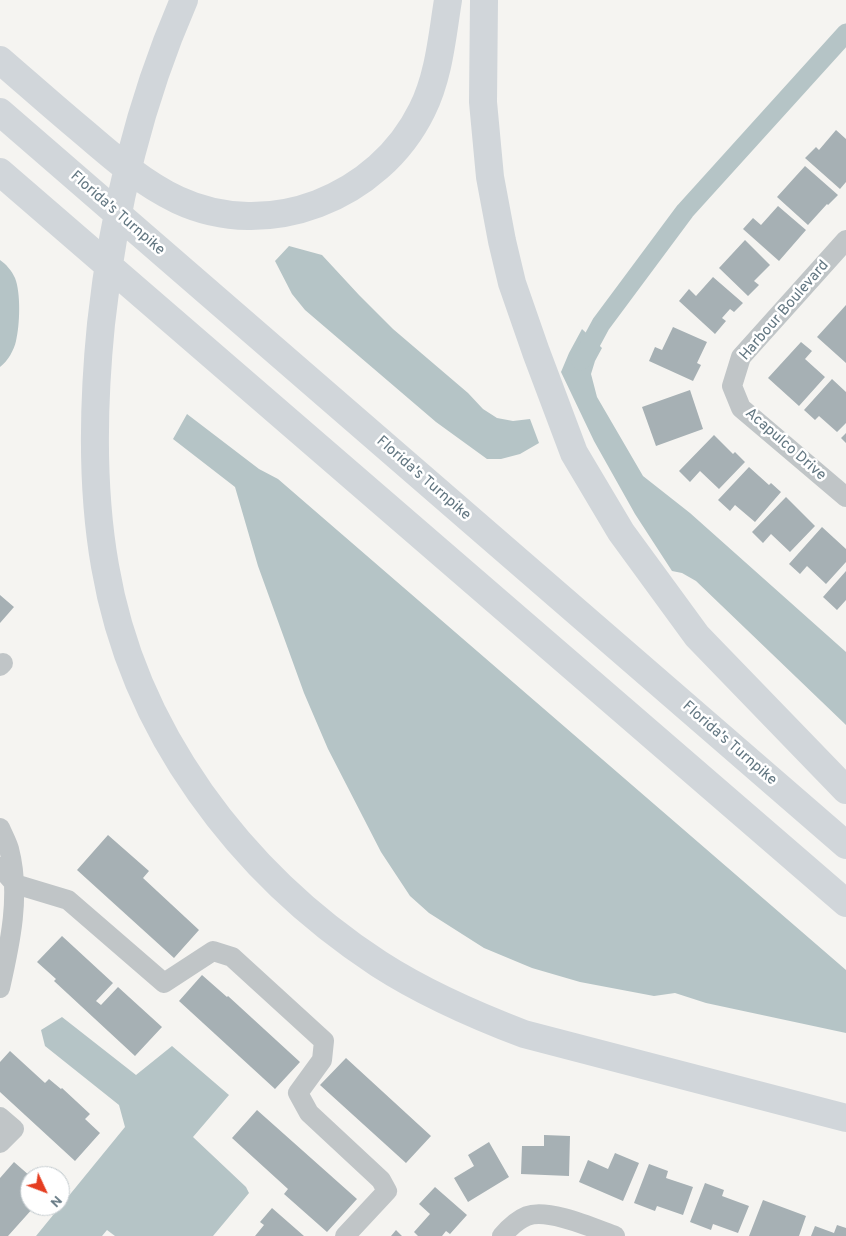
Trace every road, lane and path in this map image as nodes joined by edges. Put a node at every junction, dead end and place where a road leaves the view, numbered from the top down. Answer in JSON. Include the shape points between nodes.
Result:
{"nodes":[{"id":1,"x":184,"y":0,"type":"edge"},
{"id":2,"x":448,"y":0,"type":"edge"},
{"id":3,"x":484,"y":0,"type":"edge"},
{"id":4,"x":501,"y":0,"type":"edge"},
{"id":5,"x":0,"y":60,"type":"edge"},
{"id":6,"x":0,"y":112,"type":"edge"},
{"id":7,"x":0,"y":172,"type":"edge"},
{"id":8,"x":846,"y":240,"type":"edge"},
{"id":9,"x":529,"y":332,"type":"junction"},
{"id":10,"x":732,"y":386,"type":"joint"},
{"id":11,"x":846,"y":497,"type":"edge"},
{"id":12,"x":846,"y":790,"type":"edge"},
{"id":13,"x":0,"y":828,"type":"edge"},
{"id":14,"x":846,"y":845,"type":"edge"},
{"id":15,"x":0,"y":867,"type":"edge"},
{"id":16,"x":14,"y":884,"type":"junction"},
{"id":17,"x":846,"y":903,"type":"edge"},
{"id":18,"x":0,"y":988,"type":"edge"},
{"id":19,"x":846,"y":1118,"type":"edge"},
{"id":20,"x":505,"y":1232,"type":"edge"},
{"id":21,"x":345,"y":1236,"type":"edge"},
{"id":22,"x":614,"y":1236,"type":"edge"}],
"edges":[{"from":1,"to":19,"type":"highway","via":[[136,135],[122,188],[99,349],[95,451],[99,528],[105,568],[128,653],[162,732],[183,768],[207,803],[256,862],[318,920],[381,965],[422,989],[491,1022],[552,1042]]},
{"from":2,"to":5,"type":"highway","via":[[432,87],[411,129],[396,149],[379,168],[340,194],[318,204],[279,214],[247,217],[222,214],[198,208],[157,189],[107,152]]},
{"from":3,"to":9,"type":"highway","via":[[482,102],[490,177],[512,283]]},
{"from":4,"to":9,"type":"highway","via":[[497,49],[500,141]]},
{"from":6,"to":14,"type":"highway","name":"Florida's Turnpike"},
{"from":7,"to":17,"type":"highway"},
{"from":8,"to":10,"type":"street","name":"Harbour Boulevard","via":[[741,358]]},
{"from":9,"to":12,"type":"highway","via":[[574,453],[621,532],[697,636]]},
{"from":10,"to":11,"type":"street","name":"Acapulco Drive","via":[[741,408]]},
{"from":13,"to":16,"type":"street","via":[[9,849]]},
{"from":15,"to":16,"type":"street"},
{"from":16,"to":18,"type":"street","via":[[10,942]]},
{"from":16,"to":21,"type":"street","via":[[68,900],[164,984],[213,951],[232,957],[324,1041],[322,1060],[298,1093],[309,1113],[381,1180],[387,1191]]},
{"from":20,"to":22,"type":"street","via":[[527,1216],[555,1215]]}]}
